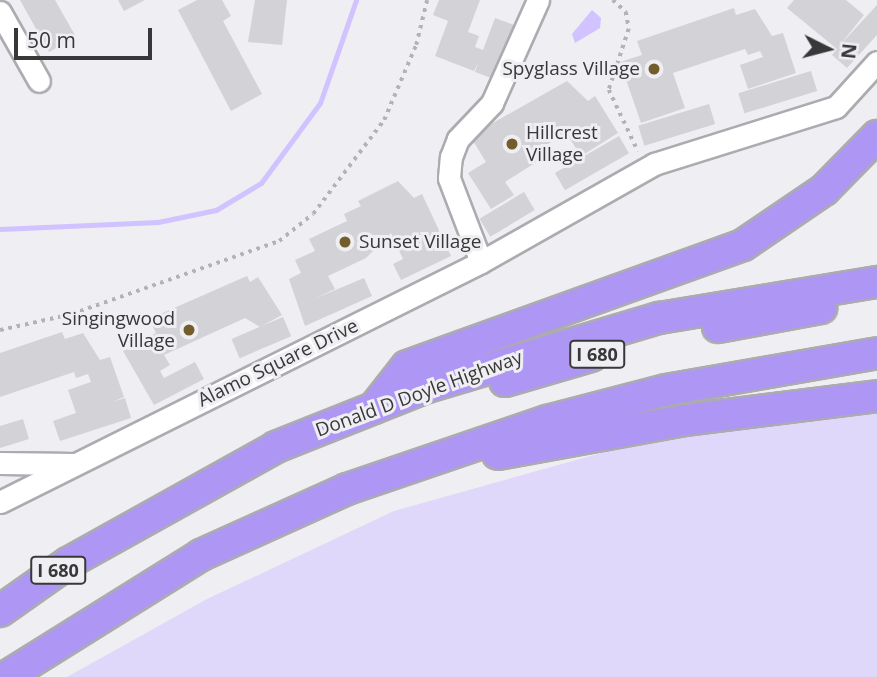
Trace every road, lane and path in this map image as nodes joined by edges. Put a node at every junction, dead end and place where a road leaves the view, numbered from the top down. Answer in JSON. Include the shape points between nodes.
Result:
{"nodes":[{"id":1,"x":427,"y":0,"type":"edge"},
{"id":2,"x":537,"y":0,"type":"edge"},
{"id":3,"x":613,"y":0,"type":"edge"},
{"id":4,"x":0,"y":12,"type":"edge"},
{"id":5,"x":9,"y":49,"type":"edge"},
{"id":6,"x":877,"y":62,"type":"edge"},
{"id":7,"x":39,"y":81,"type":"dead end"},
{"id":8,"x":877,"y":136,"type":"edge"},
{"id":9,"x":646,"y":168,"type":"junction"},
{"id":10,"x":481,"y":262,"type":"junction"},
{"id":11,"x":877,"y":282,"type":"edge"},
{"id":12,"x":877,"y":301,"type":"edge"},
{"id":13,"x":0,"y":330,"type":"edge"},
{"id":14,"x":877,"y":353,"type":"edge"},
{"id":15,"x":877,"y":396,"type":"edge"},
{"id":16,"x":373,"y":409,"type":"junction"},
{"id":17,"x":323,"y":428,"type":"junction"},
{"id":18,"x":0,"y":463,"type":"edge"},
{"id":19,"x":75,"y":464,"type":"junction"},
{"id":20,"x":428,"y":464,"type":"junction"},
{"id":21,"x":0,"y":502,"type":"edge"},
{"id":22,"x":0,"y":611,"type":"edge"},
{"id":23,"x":6,"y":677,"type":"edge"}],
"edges":[{"from":1,"to":13,"type":"path","via":[[416,45],[384,120],[313,214],[279,241],[72,314]]},
{"from":2,"to":10,"type":"street","via":[[502,84],[451,157],[449,178]]},
{"from":3,"to":9,"type":"path","via":[[626,12],[629,29],[609,90]]},
{"from":4,"to":5,"type":"street"},
{"from":5,"to":7,"type":"street"},
{"from":6,"to":9,"type":"street","name":"Alamo Square Drive","via":[[836,107]]},
{"from":8,"to":16,"type":"highway","via":[[824,190],[743,245],[407,366]]},
{"from":9,"to":10,"type":"street","name":"Alamo Square Drive"},
{"from":10,"to":19,"type":"street","name":"Alamo Square Drive"},
{"from":11,"to":16,"type":"highway","name":"Donald D Doyle Highway","number":"I 680","via":[[659,318],[541,349]]},
{"from":12,"to":17,"type":"highway","number":"I 680","via":[[637,343],[377,426]]},
{"from":14,"to":20,"type":"highway","via":[[666,390],[547,421]]},
{"from":15,"to":20,"type":"highway","via":[[685,420]]},
{"from":16,"to":17,"type":"highway","name":"Donald D Doyle Highway","number":"I 680"},
{"from":17,"to":22,"type":"highway","name":"Donald D Doyle Highway","number":"I 680","via":[[276,447],[78,558]]},
{"from":18,"to":19,"type":"street","name":"Alamo Square Drive"},
{"from":19,"to":21,"type":"street","name":"Alamo Square Drive"},
{"from":20,"to":23,"type":"highway","via":[[348,489],[201,555]]}]}
